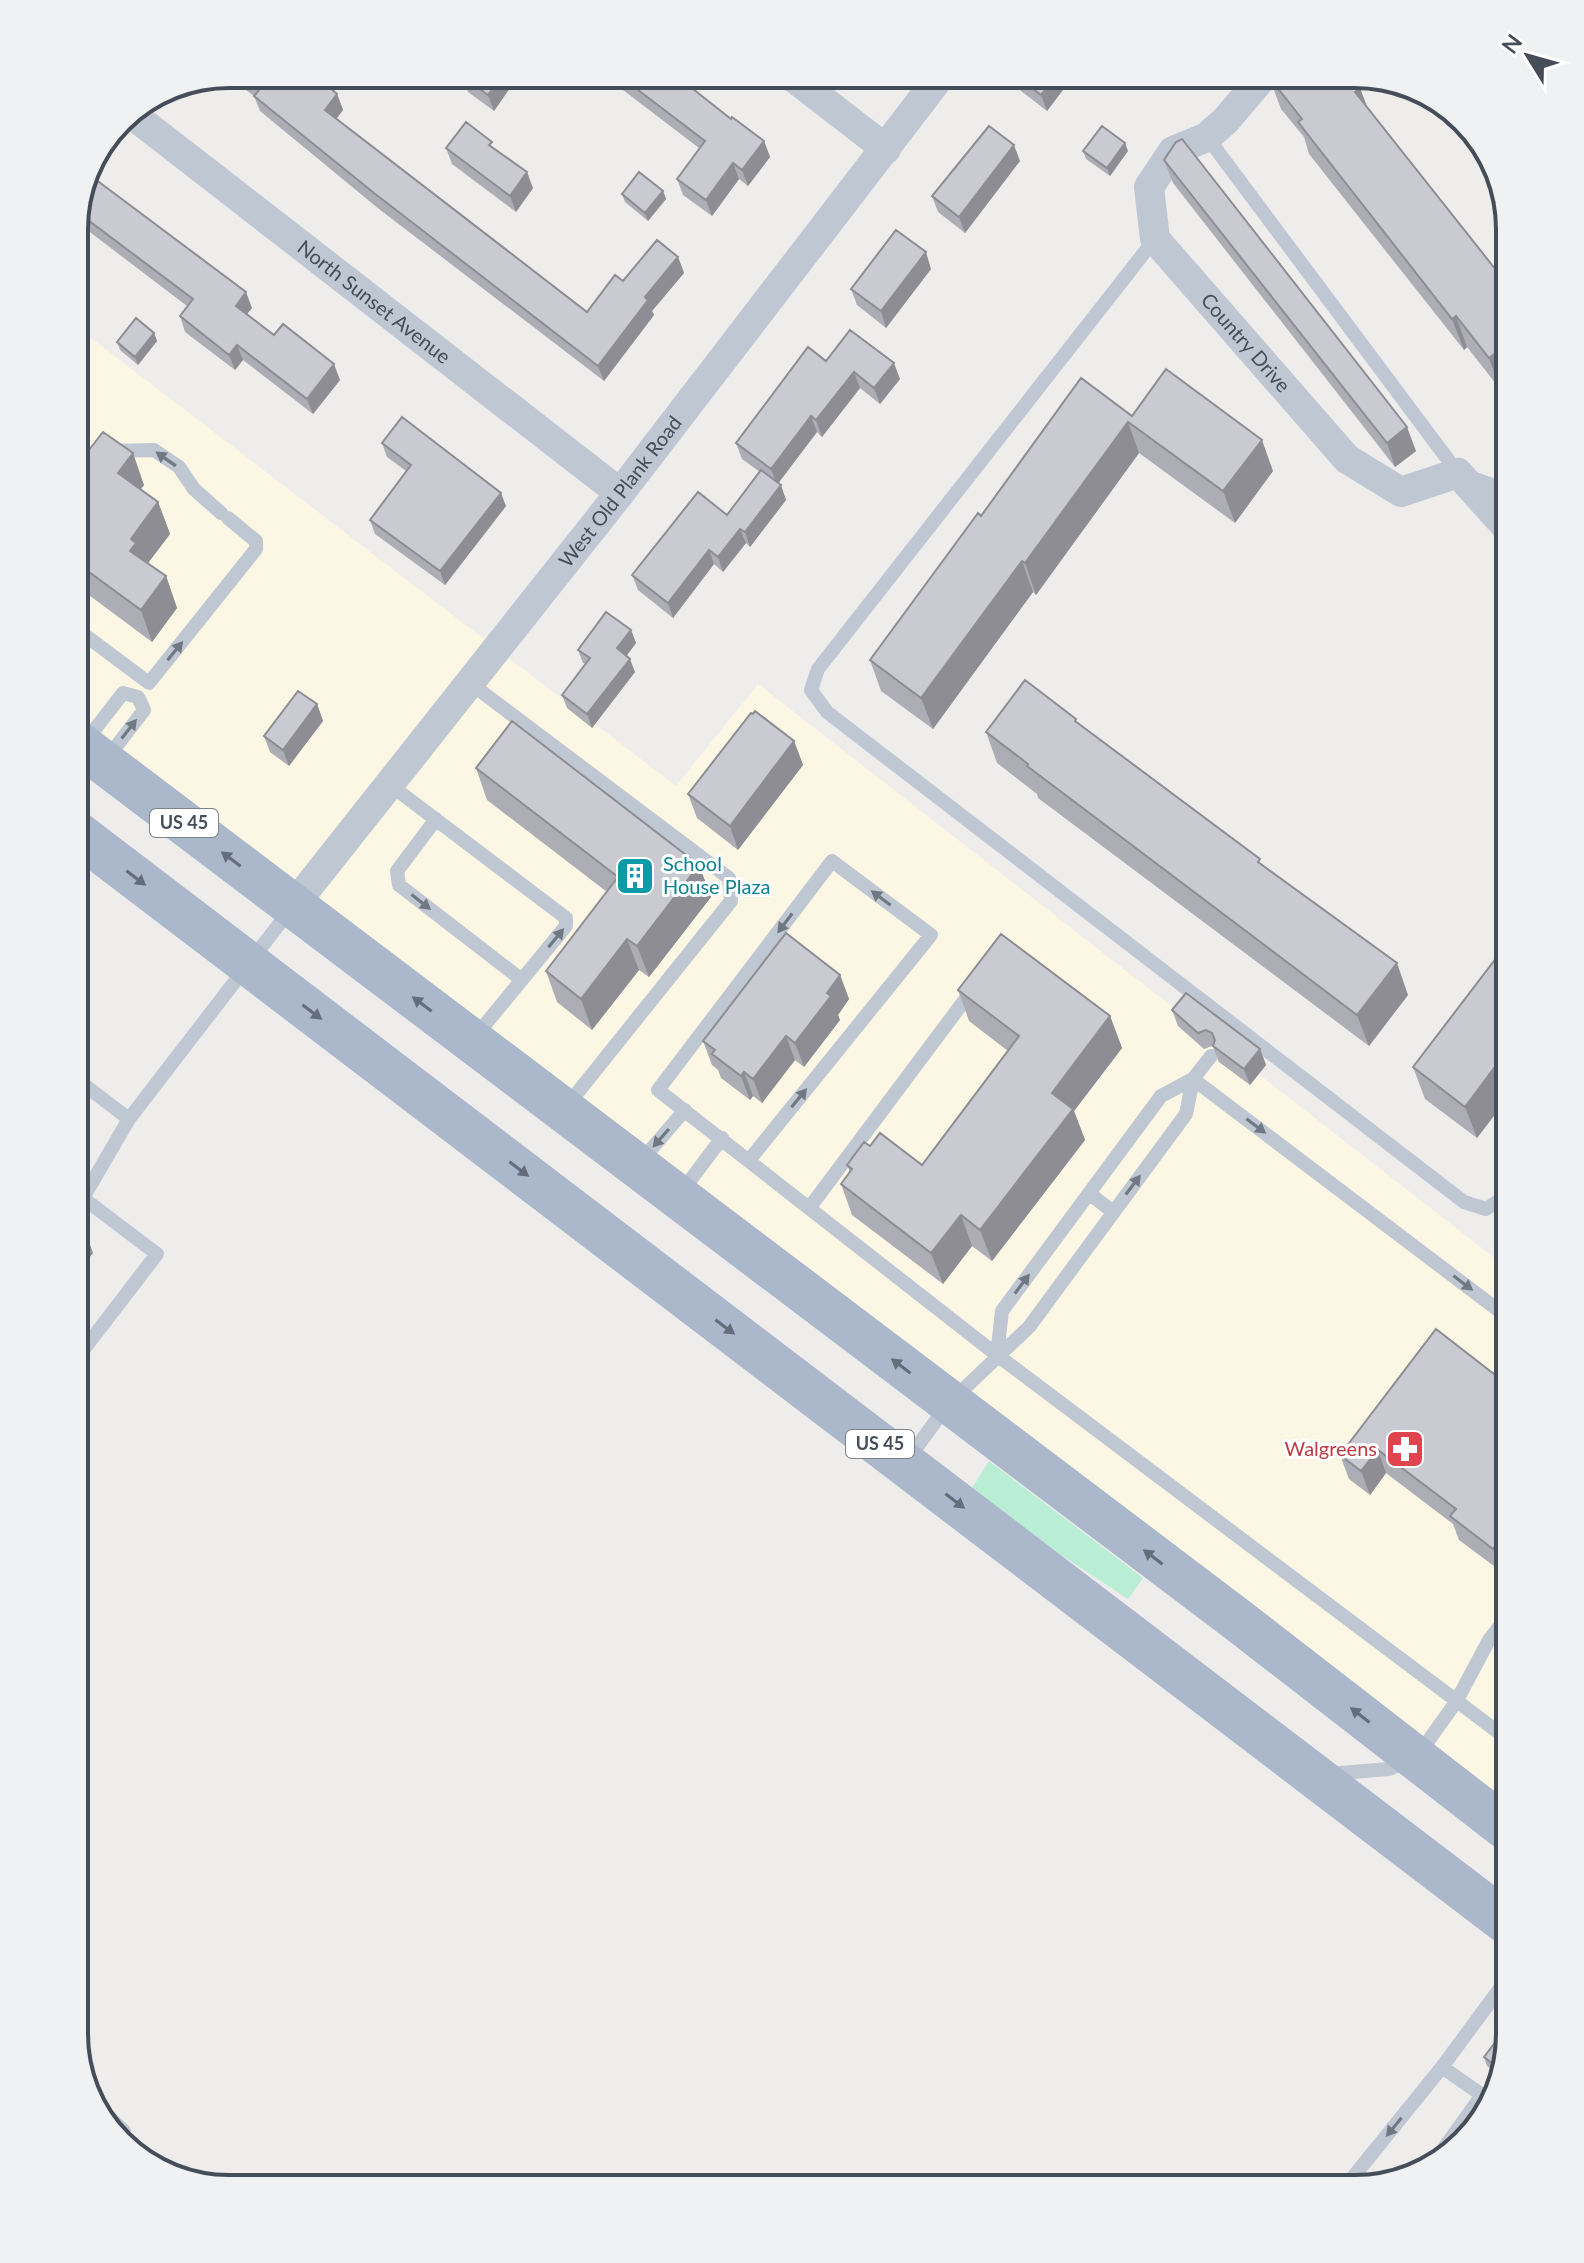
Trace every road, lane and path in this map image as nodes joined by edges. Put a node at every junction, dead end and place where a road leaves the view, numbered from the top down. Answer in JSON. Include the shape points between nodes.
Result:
{"nodes":[{"id":1,"x":807,"y":88,"type":"edge"},
{"id":2,"x":932,"y":88,"type":"edge"},
{"id":3,"x":1253,"y":88,"type":"edge"},
{"id":4,"x":139,"y":120,"type":"edge"},
{"id":5,"x":1207,"y":137,"type":"junction"},
{"id":6,"x":886,"y":149,"type":"junction"},
{"id":7,"x":1155,"y":239,"type":"junction"},
{"id":8,"x":91,"y":464,"type":"edge"},
{"id":9,"x":1458,"y":473,"type":"junction"},
{"id":10,"x":1496,"y":486,"type":"edge"},
{"id":11,"x":620,"y":493,"type":"junction"},
{"id":12,"x":1496,"y":515,"type":"edge"},
{"id":13,"x":88,"y":637,"type":"edge"},
{"id":14,"x":149,"y":683,"type":"junction"},
{"id":15,"x":470,"y":683,"type":"junction"},
{"id":16,"x":138,"y":697,"type":"junction"},
{"id":17,"x":90,"y":749,"type":"edge"},
{"id":18,"x":389,"y":784,"type":"junction"},
{"id":19,"x":436,"y":819,"type":"junction"},
{"id":20,"x":88,"y":842,"type":"edge"},
{"id":21,"x":293,"y":906,"type":"junction"},
{"id":22,"x":250,"y":964,"type":"junction"},
{"id":23,"x":982,"y":976,"type":"edge"},
{"id":24,"x":522,"y":980,"type":"junction"},
{"id":25,"x":472,"y":1042,"type":"junction"},
{"id":26,"x":1211,"y":1056,"type":"edge"},
{"id":27,"x":1193,"y":1079,"type":"junction"},
{"id":28,"x":88,"y":1088,"type":"edge"},
{"id":29,"x":685,"y":1110,"type":"junction"},
{"id":30,"x":563,"y":1111,"type":"junction"},
{"id":31,"x":129,"y":1119,"type":"junction"},
{"id":32,"x":722,"y":1138,"type":"junction"},
{"id":33,"x":750,"y":1159,"type":"junction"},
{"id":34,"x":636,"y":1166,"type":"junction"},
{"id":35,"x":88,"y":1189,"type":"edge"},
{"id":36,"x":1089,"y":1193,"type":"junction"},
{"id":37,"x":677,"y":1197,"type":"junction"},
{"id":38,"x":88,"y":1202,"type":"edge"},
{"id":39,"x":1496,"y":1202,"type":"edge"},
{"id":40,"x":810,"y":1207,"type":"junction"},
{"id":41,"x":1113,"y":1212,"type":"junction"},
{"id":42,"x":1496,"y":1304,"type":"edge"},
{"id":43,"x":88,"y":1344,"type":"edge"},
{"id":44,"x":997,"y":1355,"type":"junction"},
{"id":45,"x":949,"y":1403,"type":"junction"},
{"id":46,"x":905,"y":1463,"type":"junction"},
{"id":47,"x":1496,"y":1631,"type":"edge"},
{"id":48,"x":1456,"y":1702,"type":"junction"},
{"id":49,"x":1496,"y":1731,"type":"edge"},
{"id":50,"x":1416,"y":1758,"type":"junction"},
{"id":51,"x":1314,"y":1775,"type":"junction"},
{"id":52,"x":1496,"y":1820,"type":"edge"},
{"id":53,"x":1496,"y":1914,"type":"edge"},
{"id":54,"x":1496,"y":1995,"type":"edge"},
{"id":55,"x":1493,"y":1999,"type":"junction"},
{"id":56,"x":1496,"y":2001,"type":"edge"},
{"id":57,"x":1442,"y":2067,"type":"junction"},
{"id":58,"x":1482,"y":2095,"type":"edge"},
{"id":59,"x":1355,"y":2175,"type":"edge"}],
"edges":[{"from":1,"to":6,"type":"street"},
{"from":2,"to":6,"type":"street","name":"West Old Plank Road"},
{"from":3,"to":5,"type":"street"},
{"from":4,"to":11,"type":"street","name":"North Sunset Avenue"},
{"from":5,"to":7,"type":"street","via":[[1173,151],[1149,187]]},
{"from":5,"to":9,"type":"lane"},
{"from":6,"to":11,"type":"street","name":"West Old Plank Road"},
{"from":7,"to":9,"type":"street","name":"Country Drive","via":[[1347,459],[1401,492]]},
{"from":7,"to":39,"type":"lane","via":[[818,669],[811,690],[827,712],[1231,1030],[1464,1202],[1486,1209]]},
{"from":14,"to":8,"type":"lane","one_way":true,"via":[[256,549],[256,541],[154,450],[115,449],[99,453]]},
{"from":9,"to":10,"type":"lane"},
{"from":9,"to":12,"type":"street"},
{"from":11,"to":15,"type":"street","name":"West Old Plank Road"},
{"from":13,"to":14,"type":"lane"},
{"from":14,"to":16,"type":"lane"},
{"from":15,"to":18,"type":"street","name":"West Old Plank Road"},
{"from":15,"to":30,"type":"lane","via":[[729,878],[731,901]]},
{"from":16,"to":17,"type":"lane","via":[[123,693],[92,733]]},
{"from":17,"to":16,"type":"lane","one_way":true,"via":[[115,748],[144,710]]},
{"from":21,"to":17,"type":"main road","number":"US 45","one_way":true},
{"from":18,"to":19,"type":"lane"},
{"from":18,"to":21,"type":"street","name":"West Old Plank Road"},
{"from":19,"to":24,"type":"lane","one_way":true,"via":[[397,871],[399,885]]},
{"from":24,"to":19,"type":"lane","one_way":true,"via":[[566,926],[566,918]]},
{"from":20,"to":22,"type":"main road","number":"US 45","one_way":true},
{"from":21,"to":22,"type":"lane"},
{"from":25,"to":21,"type":"main road","number":"US 45","one_way":true},
{"from":22,"to":31,"type":"lane"},
{"from":22,"to":46,"type":"main road","number":"US 45","one_way":true},
{"from":23,"to":40,"type":"lane"},
{"from":24,"to":25,"type":"lane"},
{"from":25,"to":30,"type":"main road","number":"US 45"},
{"from":26,"to":27,"type":"lane"},
{"from":27,"to":36,"type":"lane","via":[[1161,1096]]},
{"from":41,"to":27,"type":"lane","one_way":true,"via":[[1186,1114]]},
{"from":27,"to":42,"type":"lane","one_way":true},
{"from":28,"to":31,"type":"lane"},
{"from":29,"to":32,"type":"lane"},
{"from":33,"to":29,"type":"lane","one_way":true,"via":[[931,935],[832,861],[658,1090]]},
{"from":29,"to":34,"type":"lane","one_way":true},
{"from":30,"to":34,"type":"main road","number":"US 45"},
{"from":31,"to":35,"type":"lane"},
{"from":32,"to":33,"type":"lane"},
{"from":32,"to":37,"type":"lane"},
{"from":33,"to":40,"type":"lane"},
{"from":34,"to":37,"type":"main road","number":"US 45"},
{"from":36,"to":41,"type":"lane"},
{"from":44,"to":36,"type":"lane","one_way":true,"via":[[1002,1311]]},
{"from":45,"to":37,"type":"main road","number":"US 45","one_way":true},
{"from":38,"to":43,"type":"lane","via":[[157,1254]]},
{"from":40,"to":44,"type":"lane"},
{"from":41,"to":44,"type":"lane","via":[[1029,1327]]},
{"from":44,"to":45,"type":"lane"},
{"from":44,"to":48,"type":"lane"},
{"from":45,"to":46,"type":"lane"},
{"from":50,"to":45,"type":"main road","number":"US 45","one_way":true},
{"from":46,"to":51,"type":"main road","number":"US 45","one_way":true},
{"from":47,"to":48,"type":"lane"},
{"from":48,"to":49,"type":"lane"},
{"from":48,"to":50,"type":"lane"},
{"from":50,"to":51,"type":"lane","via":[[1389,1769]]},
{"from":50,"to":52,"type":"main road","number":"US 45"},
{"from":51,"to":53,"type":"main road","number":"US 45"},
{"from":54,"to":55,"type":"lane"},
{"from":55,"to":56,"type":"lane"},
{"from":55,"to":57,"type":"lane"},
{"from":57,"to":58,"type":"lane"},
{"from":57,"to":59,"type":"lane","one_way":true}]}
